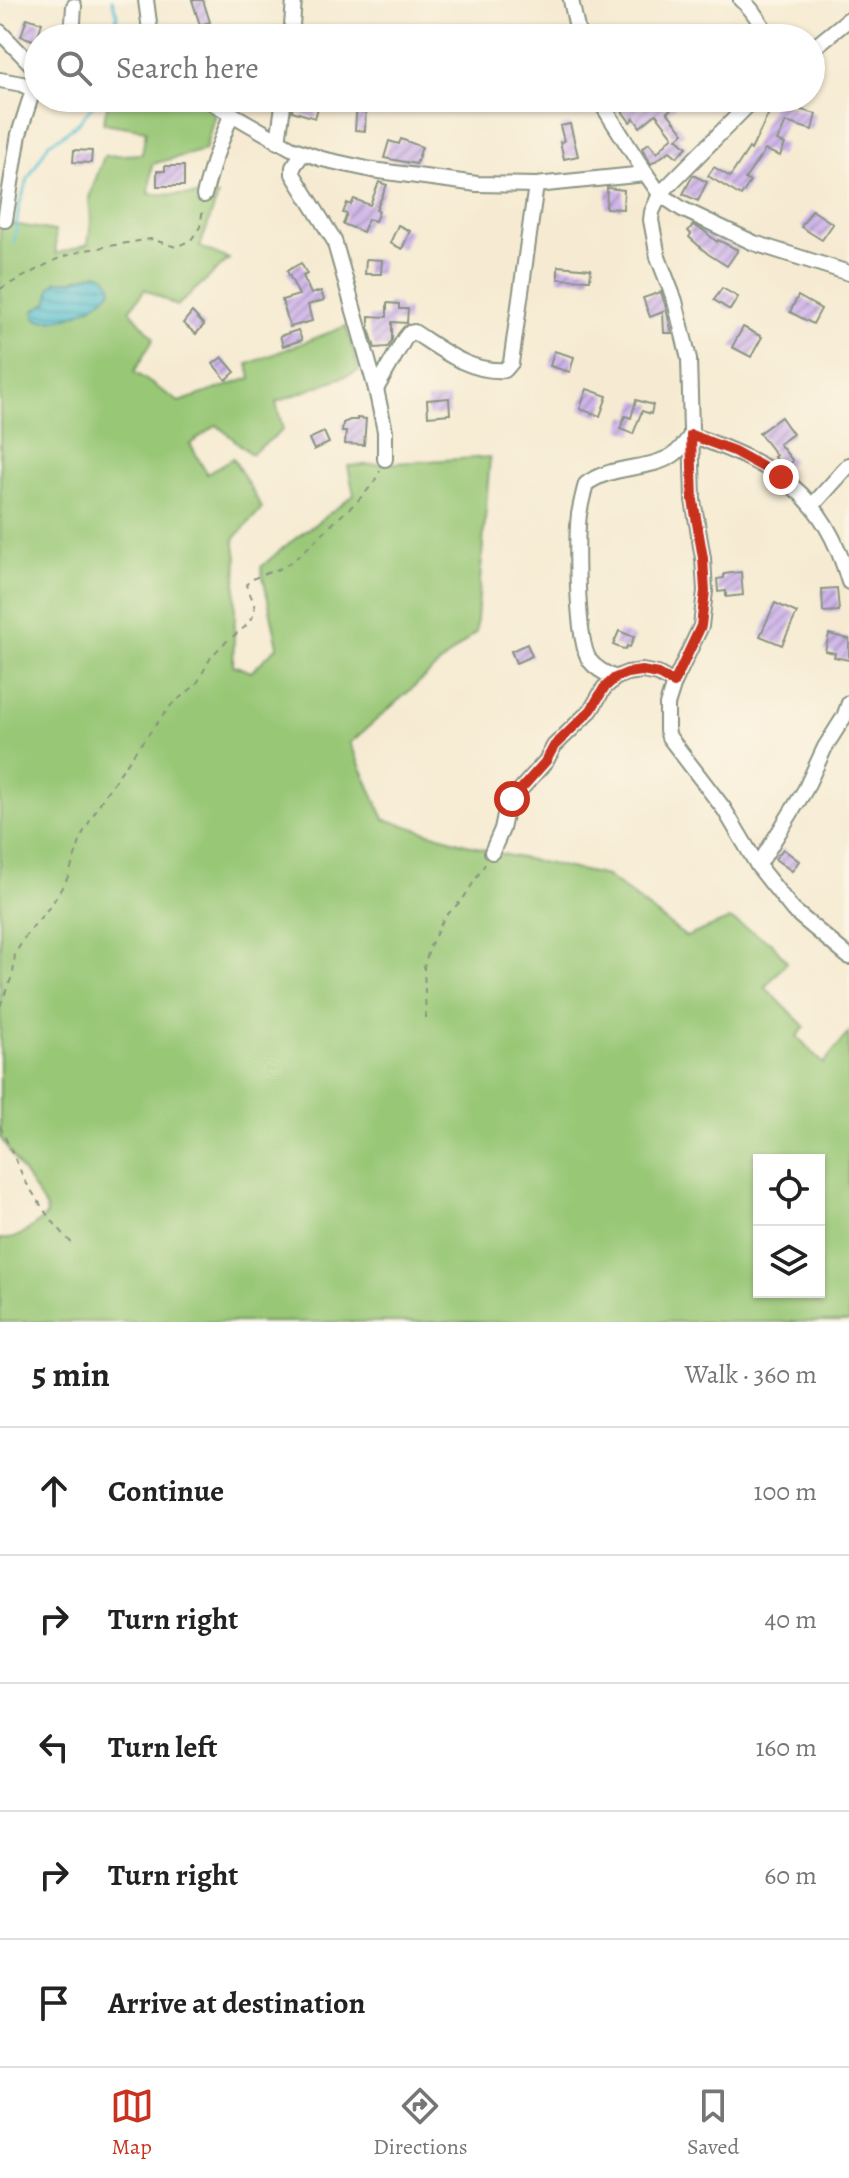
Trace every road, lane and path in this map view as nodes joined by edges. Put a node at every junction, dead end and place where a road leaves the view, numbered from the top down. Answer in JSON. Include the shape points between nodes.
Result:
{"nodes":[{"id":1,"x":146,"y":0,"type":"edge"},
{"id":2,"x":294,"y":0,"type":"edge"},
{"id":3,"x":571,"y":0,"type":"edge"},
{"id":4,"x":741,"y":0,"type":"edge"},
{"id":5,"x":74,"y":6,"type":"dead end"},
{"id":6,"x":849,"y":19,"type":"edge"},
{"id":7,"x":73,"y":24,"type":"edge"},
{"id":8,"x":149,"y":24,"type":"edge"},
{"id":9,"x":292,"y":24,"type":"edge"},
{"id":10,"x":576,"y":24,"type":"edge"},
{"id":11,"x":761,"y":24,"type":"edge"},
{"id":12,"x":0,"y":32,"type":"edge"},
{"id":13,"x":825,"y":39,"type":"edge"},
{"id":14,"x":24,"y":57,"type":"edge"},
{"id":15,"x":0,"y":80,"type":"edge"},
{"id":16,"x":24,"y":84,"type":"edge"},
{"id":17,"x":27,"y":112,"type":"edge"},
{"id":18,"x":226,"y":112,"type":"edge"},
{"id":19,"x":282,"y":112,"type":"edge"},
{"id":20,"x":607,"y":112,"type":"edge"},
{"id":21,"x":741,"y":112,"type":"edge"},
{"id":22,"x":231,"y":115,"type":"junction"},
{"id":23,"x":278,"y":142,"type":"junction"},
{"id":24,"x":303,"y":153,"type":"junction"},
{"id":25,"x":646,"y":174,"type":"junction"},
{"id":26,"x":536,"y":185,"type":"junction"},
{"id":27,"x":660,"y":194,"type":"junction"},
{"id":28,"x":204,"y":195,"type":"joint"},
{"id":29,"x":5,"y":220,"type":"dead end"},
{"id":30,"x":849,"y":273,"type":"edge"},
{"id":31,"x":0,"y":289,"type":"edge"},
{"id":32,"x":376,"y":389,"type":"junction"},
{"id":33,"x":691,"y":435,"type":"junction"},
{"id":34,"x":385,"y":459,"type":"joint"},
{"id":35,"x":849,"y":465,"type":"edge"},
{"id":36,"x":813,"y":505,"type":"junction"},
{"id":37,"x":849,"y":582,"type":"edge"},
{"id":38,"x":615,"y":678,"type":"junction"},
{"id":39,"x":674,"y":683,"type":"junction"},
{"id":40,"x":849,"y":703,"type":"edge"},
{"id":41,"x":492,"y":852,"type":"joint"},
{"id":42,"x":758,"y":866,"type":"junction"},
{"id":43,"x":849,"y":957,"type":"edge"},
{"id":44,"x":0,"y":1006,"type":"edge"},
{"id":45,"x":426,"y":1018,"type":"dead end"},
{"id":46,"x":0,"y":1126,"type":"edge"},
{"id":47,"x":75,"y":1247,"type":"dead end"}],
"edges":[{"from":1,"to":8,"type":"street"},
{"from":2,"to":9,"type":"street"},
{"from":3,"to":10,"type":"street"},
{"from":4,"to":11,"type":"street"},
{"from":5,"to":7,"type":"street"},
{"from":6,"to":13,"type":"street"},
{"from":12,"to":14,"type":"street"},
{"from":15,"to":16,"type":"street"},
{"from":17,"to":29,"type":"street","via":[[16,145]]},
{"from":18,"to":22,"type":"street"},
{"from":19,"to":23,"type":"street"},
{"from":20,"to":25,"type":"street"},
{"from":21,"to":27,"type":"street"},
{"from":22,"to":23,"type":"street"},
{"from":22,"to":28,"type":"street"},
{"from":23,"to":24,"type":"street"},
{"from":24,"to":26,"type":"street","via":[[427,179]]},
{"from":24,"to":32,"type":"street","via":[[293,174],[334,240]]},
{"from":25,"to":26,"type":"street"},
{"from":25,"to":27,"type":"street"},
{"from":26,"to":32,"type":"street","via":[[511,363],[505,370],[492,371],[466,365],[414,332],[405,338]]},
{"from":27,"to":30,"type":"street","via":[[754,243]]},
{"from":27,"to":33,"type":"street","via":[[651,220],[689,359]]},
{"from":28,"to":31,"type":"path","via":[[200,227],[191,240],[176,247],[151,239],[85,250]]},
{"from":32,"to":34,"type":"street"},
{"from":33,"to":36,"type":"street","via":[[781,477]]},
{"from":33,"to":38,"type":"street","via":[[666,459],[586,484],[579,518],[578,613],[590,662]]},
{"from":33,"to":39,"type":"street","via":[[705,591],[701,626]]},
{"from":34,"to":44,"type":"path","via":[[369,488],[304,553],[246,585],[255,613],[211,657],[196,685],[172,704],[104,796],[83,833],[68,877],[15,954]]},
{"from":35,"to":36,"type":"street"},
{"from":36,"to":37,"type":"street"},
{"from":38,"to":39,"type":"street","via":[[642,671]]},
{"from":38,"to":41,"type":"street","via":[[512,799]]},
{"from":39,"to":42,"type":"street","via":[[667,705],[669,737],[724,809]]},
{"from":40,"to":42,"type":"street"},
{"from":41,"to":45,"type":"path","via":[[430,946],[424,967]]},
{"from":42,"to":43,"type":"street","via":[[793,910]]},
{"from":46,"to":47,"type":"path","via":[[25,1181]]}]}
